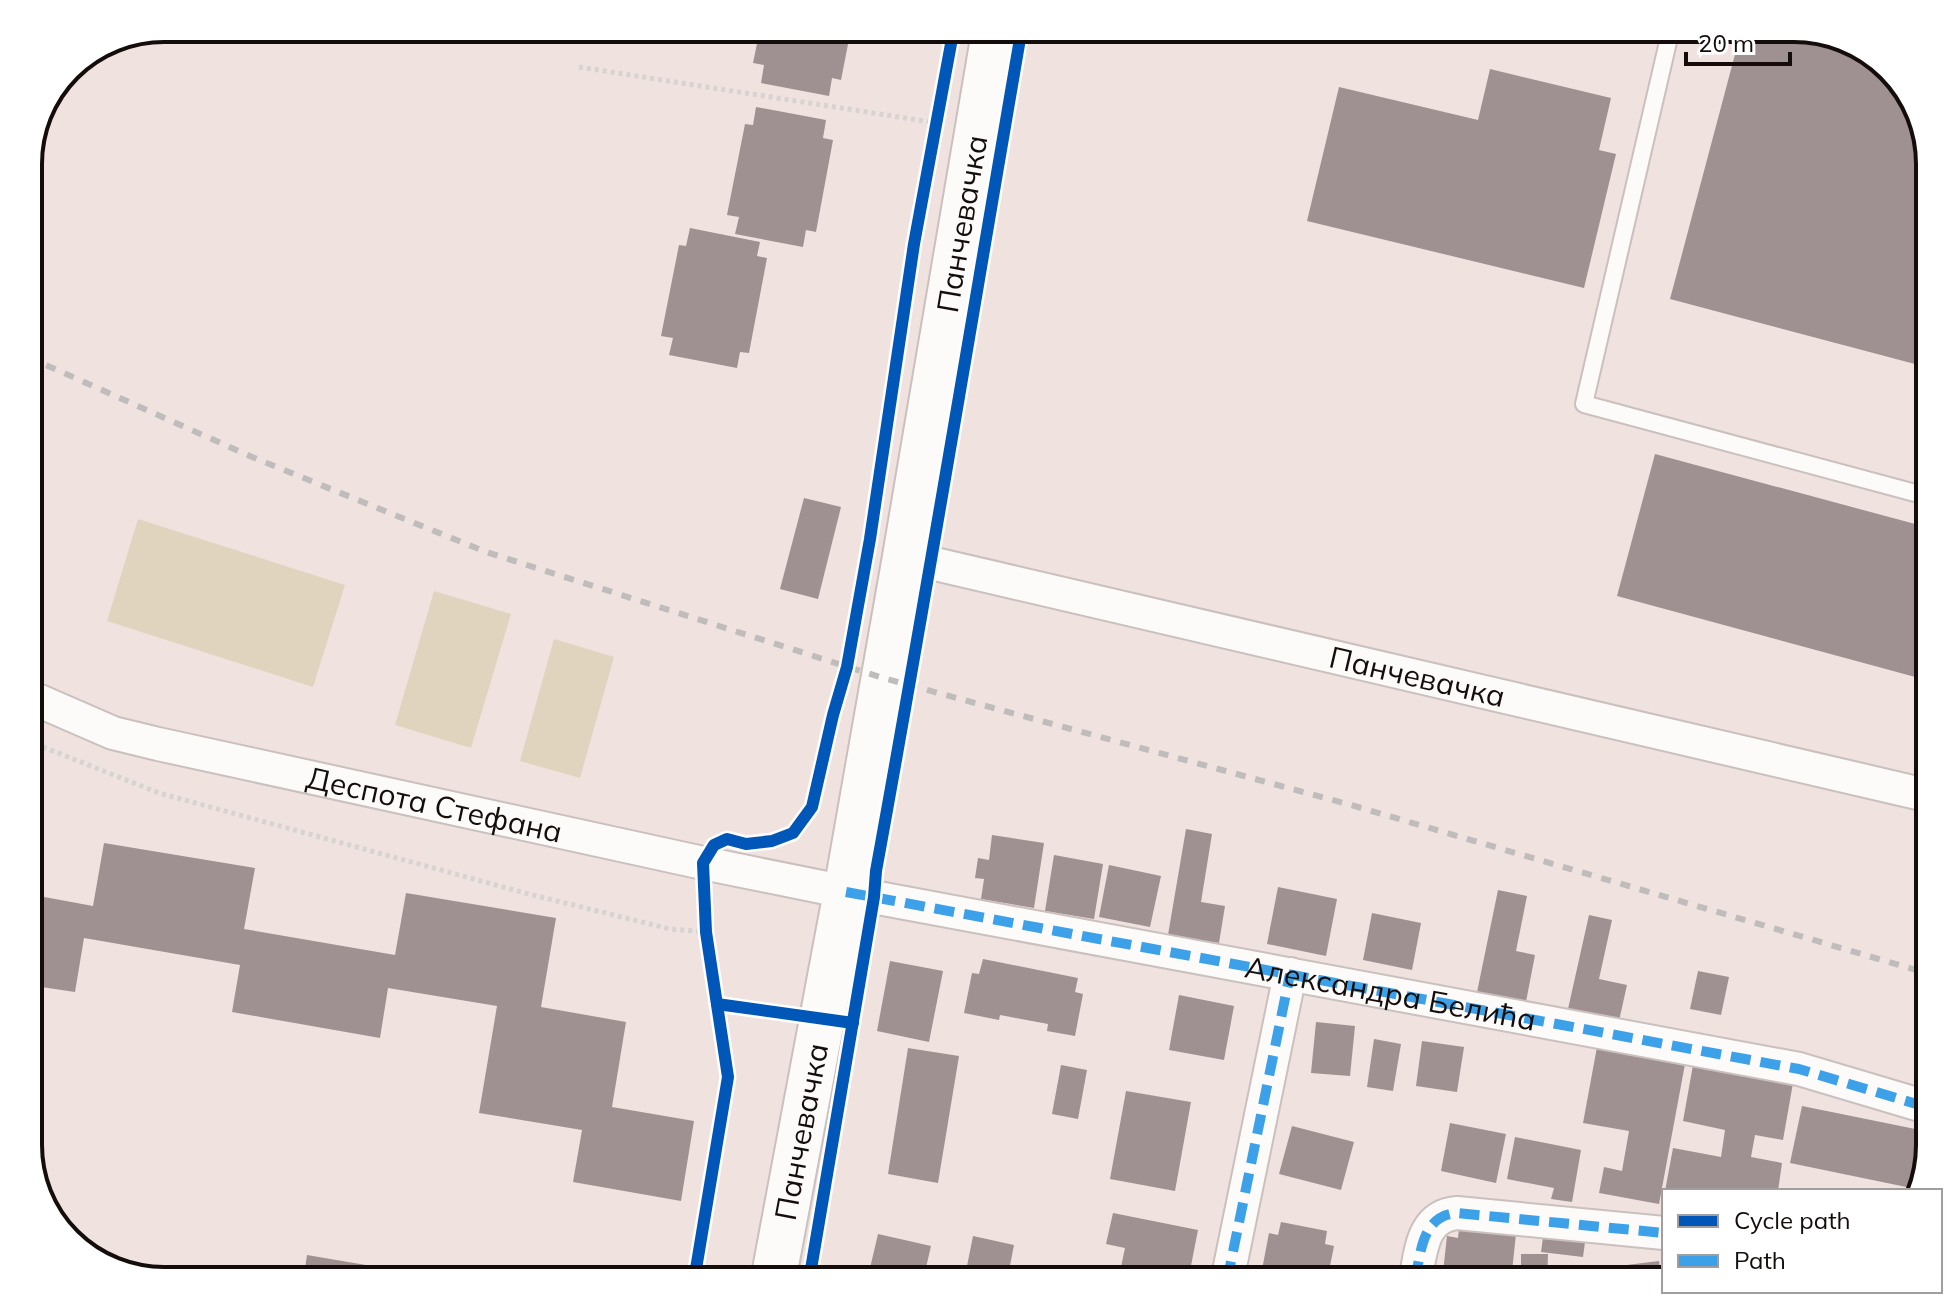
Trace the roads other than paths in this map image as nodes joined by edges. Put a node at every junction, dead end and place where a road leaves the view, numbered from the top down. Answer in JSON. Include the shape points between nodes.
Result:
{"nodes":[{"id":1,"x":992,"y":42,"type":"edge"},
{"id":2,"x":1668,"y":42,"type":"edge"},
{"id":3,"x":1916,"y":493,"type":"edge"},
{"id":4,"x":905,"y":557,"type":"junction"},
{"id":5,"x":42,"y":702,"type":"edge"},
{"id":6,"x":1916,"y":793,"type":"edge"},
{"id":7,"x":846,"y":892,"type":"junction"},
{"id":8,"x":1290,"y":974,"type":"junction"},
{"id":9,"x":1916,"y":1104,"type":"edge"},
{"id":10,"x":1662,"y":1233,"type":"edge"},
{"id":11,"x":776,"y":1267,"type":"edge"},
{"id":12,"x":1230,"y":1267,"type":"edge"},
{"id":13,"x":1418,"y":1267,"type":"edge"}],
"edges":[{"from":1,"to":4,"type":"street","name":"Панчевачка"},
{"from":2,"to":3,"type":"lane","via":[[1584,404]]},
{"from":4,"to":6,"type":"street","name":"Панчевачка"},
{"from":4,"to":7,"type":"street","name":"Панчевачка"},
{"from":5,"to":7,"type":"street","name":"Деспота Стефана","via":[[113,733],[158,744]]},
{"from":7,"to":8,"type":"street","name":"Александра Белића"},
{"from":7,"to":11,"type":"street","name":"Панчевачка"},
{"from":8,"to":9,"type":"street","name":"Александра Белића","via":[[1799,1069]]},
{"from":8,"to":12,"type":"street"},
{"from":10,"to":13,"type":"street","via":[[1445,1214],[1423,1239]]}]}
